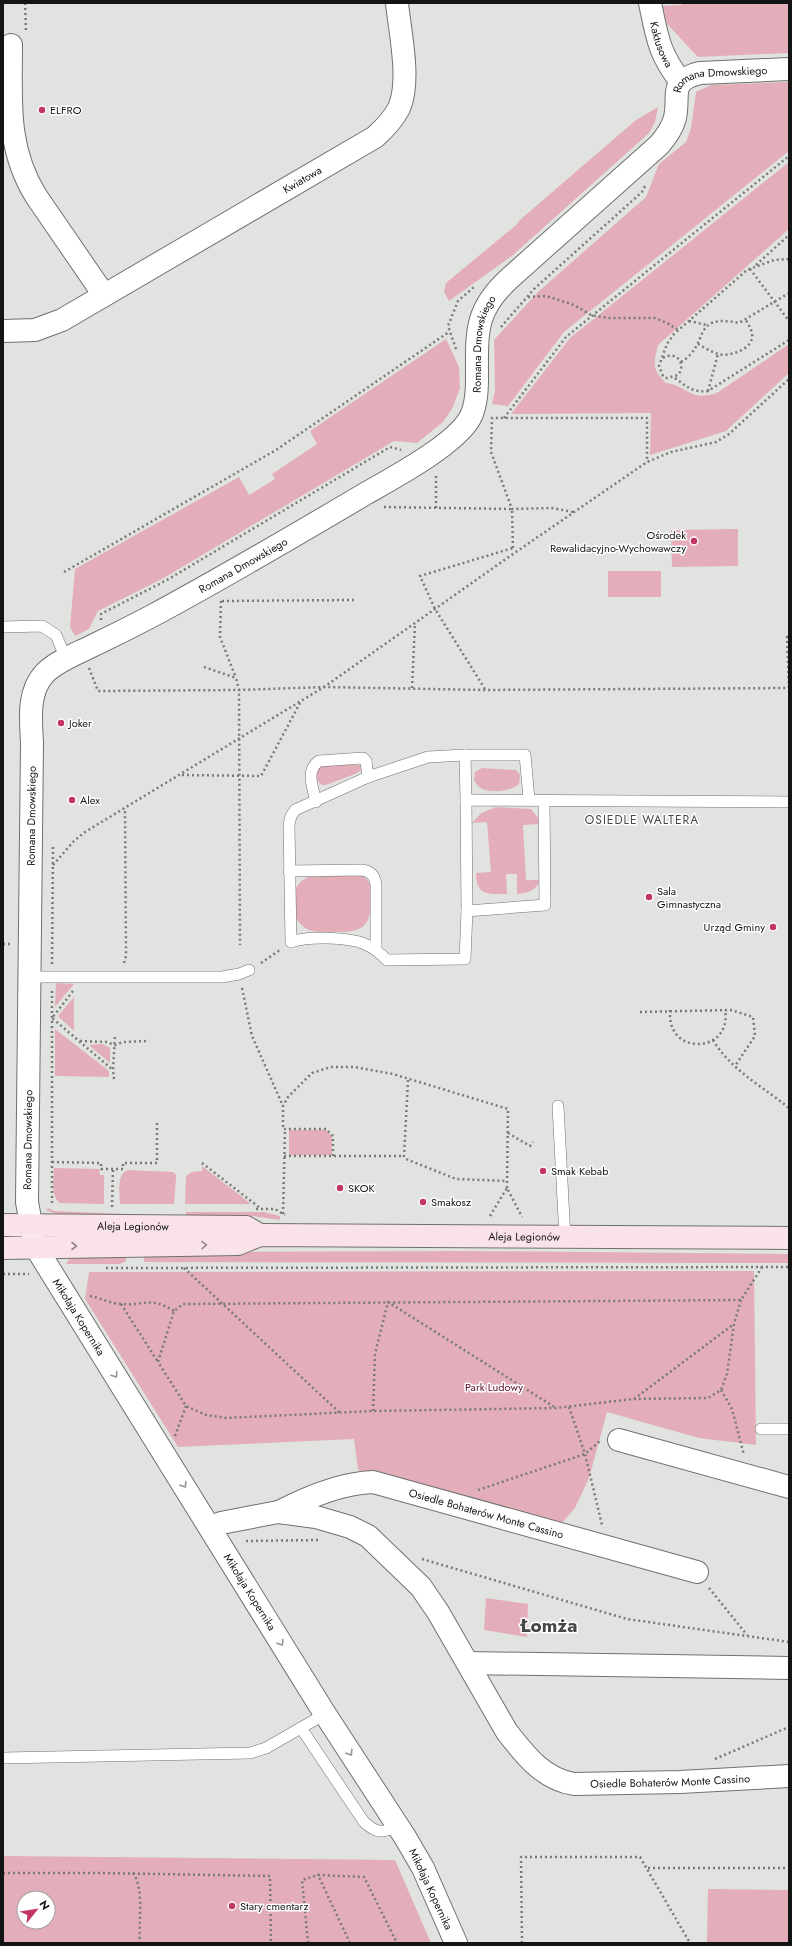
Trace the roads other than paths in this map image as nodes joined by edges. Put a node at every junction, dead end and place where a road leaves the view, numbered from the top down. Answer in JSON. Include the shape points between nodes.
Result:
{"nodes":[{"id":1,"x":398,"y":3,"type":"edge"},
{"id":2,"x":650,"y":3,"type":"edge"},
{"id":3,"x":19,"y":42,"type":"road end"},
{"id":4,"x":789,"y":69,"type":"edge"},
{"id":5,"x":681,"y":82,"type":"junction"},
{"id":6,"x":104,"y":295,"type":"junction"},
{"id":7,"x":3,"y":330,"type":"edge"},
{"id":8,"x":3,"y":627,"type":"edge"},
{"id":9,"x":66,"y":659,"type":"junction"},
{"id":10,"x":465,"y":755,"type":"junction"},
{"id":11,"x":368,"y":777,"type":"junction"},
{"id":12,"x":529,"y":799,"type":"junction"},
{"id":13,"x":466,"y":800,"type":"junction"},
{"id":14,"x":544,"y":800,"type":"junction"},
{"id":15,"x":316,"y":802,"type":"junction"},
{"id":16,"x":789,"y":802,"type":"edge"},
{"id":17,"x":290,"y":871,"type":"junction"},
{"id":18,"x":467,"y":910,"type":"junction"},
{"id":19,"x":376,"y":949,"type":"junction"},
{"id":20,"x":249,"y":970,"type":"road end"},
{"id":21,"x":30,"y":977,"type":"junction"},
{"id":22,"x":558,"y":1106,"type":"dead end"},
{"id":23,"x":32,"y":1224,"type":"junction"},
{"id":24,"x":3,"y":1225,"type":"edge"},
{"id":25,"x":260,"y":1235,"type":"junction"},
{"id":26,"x":565,"y":1238,"type":"junction"},
{"id":27,"x":789,"y":1238,"type":"edge"},
{"id":28,"x":35,"y":1246,"type":"junction"},
{"id":29,"x":3,"y":1248,"type":"edge"},
{"id":30,"x":760,"y":1428,"type":"dead end"},
{"id":31,"x":789,"y":1429,"type":"edge"},
{"id":32,"x":618,"y":1440,"type":"road end"},
{"id":33,"x":789,"y":1487,"type":"edge"},
{"id":34,"x":278,"y":1512,"type":"junction"},
{"id":35,"x":211,"y":1528,"type":"junction"},
{"id":36,"x":697,"y":1572,"type":"road end"},
{"id":37,"x":468,"y":1663,"type":"junction"},
{"id":38,"x":789,"y":1668,"type":"edge"},
{"id":39,"x":325,"y":1714,"type":"junction"},
{"id":40,"x":301,"y":1728,"type":"junction"},
{"id":41,"x":3,"y":1758,"type":"edge"},
{"id":42,"x":789,"y":1776,"type":"edge"},
{"id":43,"x":398,"y":1826,"type":"junction"},
{"id":44,"x":456,"y":1943,"type":"edge"}],
"edges":[{"from":1,"to":6,"type":"street","name":"Kwiatowa","via":[[404,65],[403,94],[393,118],[375,137]]},
{"from":2,"to":5,"type":"street","name":"Kaktusowa","via":[[660,49],[668,66]]},
{"from":3,"to":6,"type":"street","via":[[11,115],[19,163],[36,196]]},
{"from":4,"to":5,"type":"street","name":"Romana Dmowskiego","via":[[700,73]]},
{"from":5,"to":9,"type":"street","name":"Romana Dmowskiego","via":[[676,91],[674,119],[668,134],[659,145],[490,298],[479,323],[475,402],[471,417],[460,432],[444,445],[367,493],[172,604]]},
{"from":6,"to":7,"type":"street","name":"Kwiatowa","via":[[47,326],[35,330]]},
{"from":8,"to":9,"type":"lane","via":[[42,626],[56,635]]},
{"from":9,"to":21,"type":"street","name":"Romana Dmowskiego","via":[[45,673],[30,708]]},
{"from":10,"to":11,"type":"lane","via":[[428,757]]},
{"from":10,"to":12,"type":"lane","via":[[525,755]]},
{"from":10,"to":13,"type":"lane"},
{"from":11,"to":15,"type":"lane"},
{"from":11,"to":15,"type":"lane","via":[[366,761],[363,758],[319,761],[314,764],[310,773]]},
{"from":12,"to":13,"type":"lane"},
{"from":12,"to":14,"type":"lane"},
{"from":13,"to":18,"type":"lane"},
{"from":14,"to":16,"type":"lane"},
{"from":14,"to":18,"type":"lane","via":[[545,905]]},
{"from":15,"to":17,"type":"lane","via":[[296,810],[291,816]]},
{"from":17,"to":19,"type":"lane","via":[[291,942],[301,938],[354,940]]},
{"from":17,"to":19,"type":"lane","via":[[362,870],[371,873],[376,885]]},
{"from":18,"to":19,"type":"lane","via":[[465,959],[388,960]]},
{"from":20,"to":21,"type":"lane","via":[[222,977]]},
{"from":21,"to":23,"type":"street","name":"Romana Dmowskiego","via":[[28,1202]]},
{"from":22,"to":26,"type":"lane"},
{"from":23,"to":24,"type":"main road","name":"Aleja Legionów"},
{"from":23,"to":25,"type":"main road","name":"Aleja Legionów","via":[[246,1226]]},
{"from":23,"to":28,"type":"street","name":"Romana Dmowskiego"},
{"from":25,"to":26,"type":"main road","name":"Aleja Legionów"},
{"from":28,"to":25,"type":"main road","name":"Aleja Legionów","one_way":true,"via":[[238,1244]]},
{"from":26,"to":27,"type":"main road","name":"Aleja Legionów"},
{"from":28,"to":29,"type":"main road","name":"Aleja Legionów"},
{"from":28,"to":35,"type":"street","name":"Mikołaja Kopernika","one_way":true},
{"from":30,"to":31,"type":"lane"},
{"from":32,"to":33,"type":"street"},
{"from":34,"to":35,"type":"street","name":"Osiedle Bohaterów Monte Cassino","via":[[221,1523]]},
{"from":34,"to":36,"type":"street","name":"Osiedle Bohaterów Monte Cassino","via":[[338,1488],[357,1482],[373,1482]]},
{"from":34,"to":37,"type":"street","name":"Osiedle Bohaterów Monte Cassino","via":[[322,1518],[368,1536],[421,1587]]},
{"from":35,"to":39,"type":"street","name":"Mikołaja Kopernika","one_way":true},
{"from":37,"to":38,"type":"street"},
{"from":37,"to":42,"type":"street","name":"Osiedle Bohaterów Monte Cassino","via":[[517,1745],[544,1773],[562,1782],[680,1782]]},
{"from":39,"to":40,"type":"lane"},
{"from":39,"to":43,"type":"street","name":"Mikołaja Kopernika","one_way":true},
{"from":40,"to":41,"type":"lane","via":[[266,1748],[250,1753]]},
{"from":40,"to":43,"type":"lane","via":[[364,1822],[371,1829],[384,1832]]},
{"from":43,"to":44,"type":"street","name":"Mikołaja Kopernika","via":[[423,1868]]}]}
